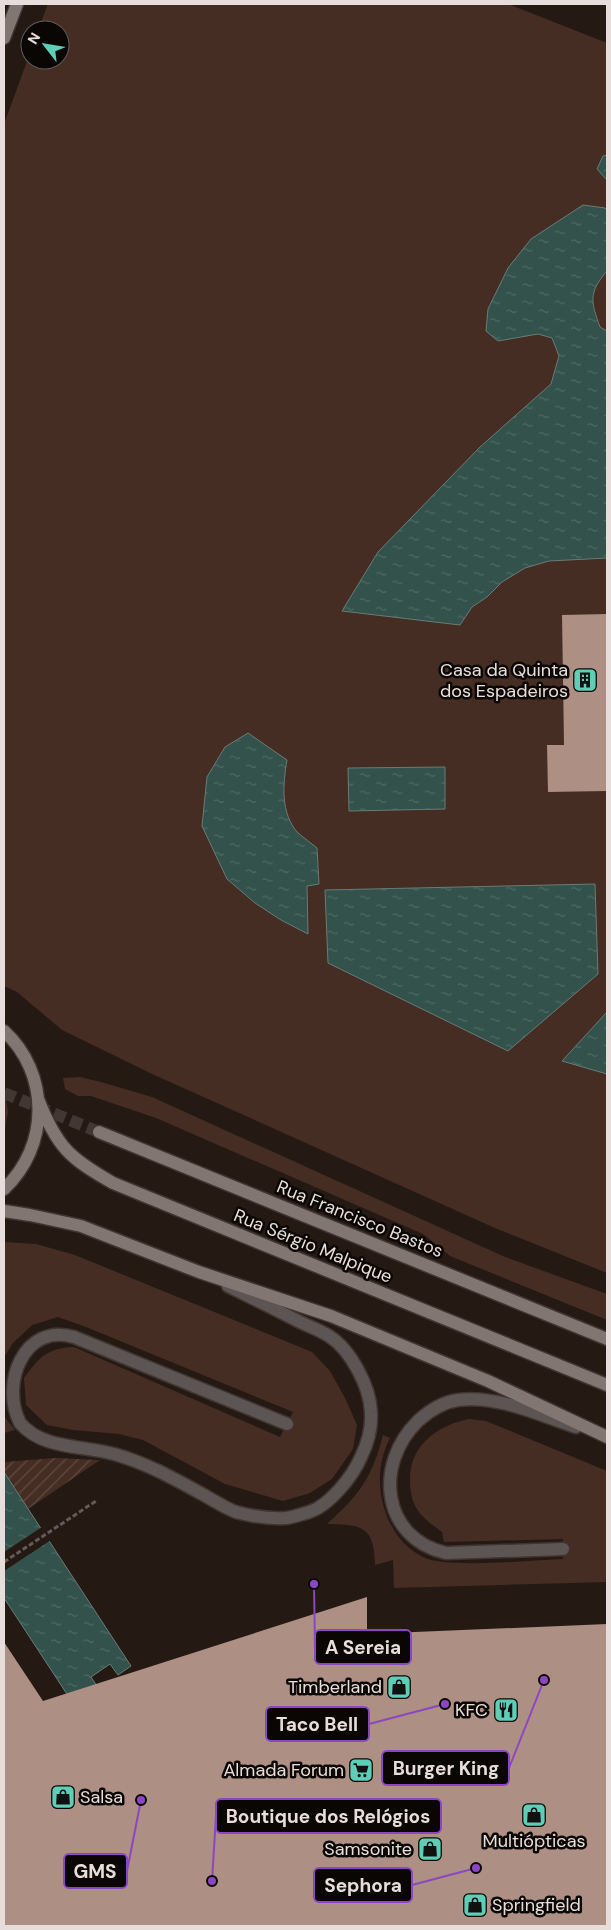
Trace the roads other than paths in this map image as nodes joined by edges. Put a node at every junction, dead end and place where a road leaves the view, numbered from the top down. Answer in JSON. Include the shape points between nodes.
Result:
{"nodes":[{"id":1,"x":17,"y":4,"type":"edge"},
{"id":2,"x":4,"y":38,"type":"edge"},
{"id":3,"x":4,"y":1031,"type":"edge"},
{"id":4,"x":38,"y":1099,"type":"junction"},
{"id":5,"x":98,"y":1132,"type":"tunnel mouth"},
{"id":6,"x":4,"y":1189,"type":"edge"},
{"id":7,"x":4,"y":1212,"type":"edge"},
{"id":8,"x":199,"y":1272,"type":"junction"},
{"id":9,"x":607,"y":1339,"type":"edge"},
{"id":10,"x":607,"y":1385,"type":"edge"},
{"id":11,"x":287,"y":1424,"type":"dead end"},
{"id":12,"x":607,"y":1437,"type":"edge"},
{"id":13,"x":563,"y":1549,"type":"dead end"}],
"edges":[{"from":1,"to":2,"type":"street"},
{"from":3,"to":4,"type":"street","via":[[15,1042],[33,1072]]},
{"from":4,"to":6,"type":"street","via":[[38,1127],[30,1153]]},
{"from":4,"to":10,"type":"street","name":"Rua Sérgio Malpique","via":[[49,1127],[64,1150],[86,1168],[113,1183]]},
{"from":5,"to":9,"type":"street","name":"Rua Francisco Bastos"},
{"from":7,"to":8,"type":"street","via":[[30,1214],[81,1226]]},
{"from":8,"to":11,"type":"lane","via":[[330,1337],[349,1355],[364,1384],[371,1412],[368,1441],[357,1467],[336,1493],[315,1510],[287,1518],[234,1512],[149,1465],[112,1453],[40,1438],[11,1410],[7,1385],[11,1367],[39,1338],[61,1334]]},
{"from":8,"to":12,"type":"street","via":[[305,1306],[371,1332],[488,1381]]},
{"from":12,"to":13,"type":"lane","via":[[491,1400],[456,1400],[426,1414],[400,1442],[393,1459],[389,1478],[398,1517],[408,1533],[426,1546],[446,1553]]}]}
